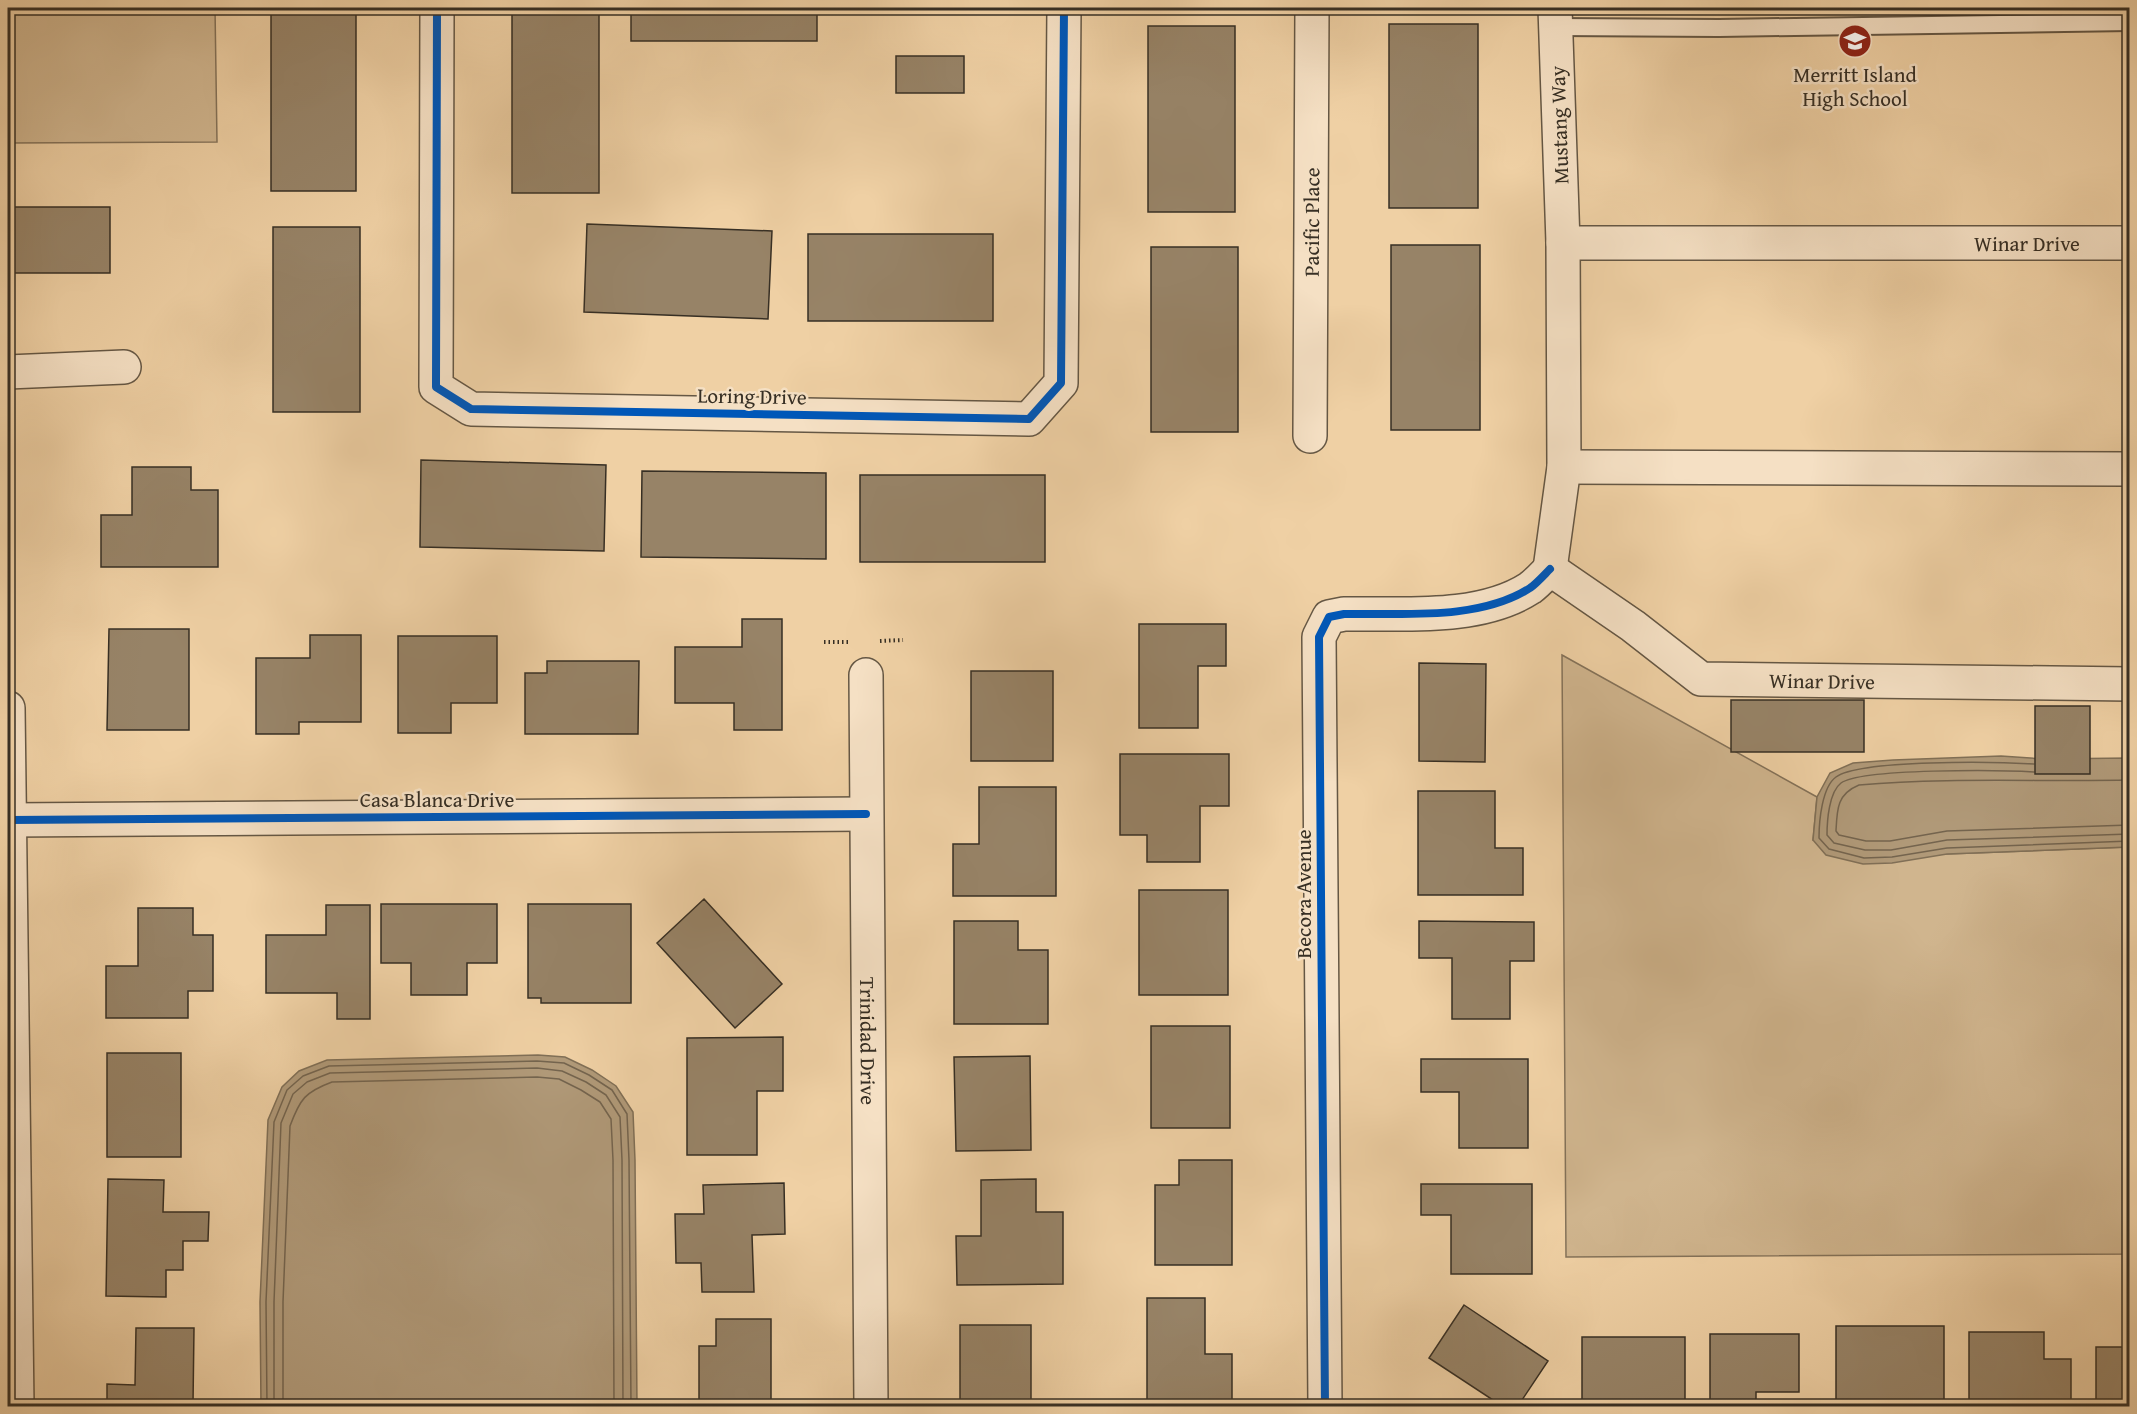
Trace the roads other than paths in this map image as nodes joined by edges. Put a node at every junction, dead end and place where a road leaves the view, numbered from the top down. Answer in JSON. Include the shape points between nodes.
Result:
{"nodes":[{"id":1,"x":437,"y":8,"type":"edge"},
{"id":2,"x":1064,"y":8,"type":"edge"},
{"id":3,"x":1312,"y":8,"type":"edge"},
{"id":4,"x":1556,"y":17,"type":"edge"},
{"id":5,"x":2130,"y":22,"type":"edge"},
{"id":6,"x":1563,"y":243,"type":"junction"},
{"id":7,"x":2130,"y":243,"type":"edge"},
{"id":8,"x":124,"y":367,"type":"dead end"},
{"id":9,"x":8,"y":372,"type":"edge"},
{"id":10,"x":1310,"y":436,"type":"dead end"},
{"id":11,"x":1564,"y":467,"type":"junction"},
{"id":12,"x":2130,"y":469,"type":"edge"},
{"id":13,"x":1550,"y":569,"type":"junction"},
{"id":14,"x":866,"y":675,"type":"dead end"},
{"id":15,"x":2130,"y":684,"type":"edge"},
{"id":16,"x":8,"y":708,"type":"edge"},
{"id":17,"x":866,"y":814,"type":"junction"},
{"id":18,"x":9,"y":820,"type":"junction"},
{"id":19,"x":17,"y":1407,"type":"edge"},
{"id":20,"x":871,"y":1407,"type":"edge"},
{"id":21,"x":1325,"y":1407,"type":"edge"}],
"edges":[{"from":1,"to":2,"type":"street","name":"Loring Drive","via":[[436,387],[471,410],[1029,419],[1061,383]]},
{"from":3,"to":10,"type":"street","name":"Pacific Place"},
{"from":4,"to":5,"type":"lane","via":[[1719,28]]},
{"from":4,"to":6,"type":"street","name":"Mustang Way"},
{"from":6,"to":7,"type":"street","name":"Winar Drive"},
{"from":6,"to":11,"type":"street","name":"Mustang Way"},
{"from":8,"to":9,"type":"street"},
{"from":11,"to":12,"type":"street"},
{"from":11,"to":13,"type":"street","name":"Mustang Way"},
{"from":13,"to":15,"type":"street","name":"Winar Drive","via":[[1633,626],[1701,680]]},
{"from":13,"to":21,"type":"street","name":"Becora Avenue","via":[[1531,587],[1483,606],[1449,612],[1344,614],[1329,618],[1319,637]]},
{"from":14,"to":17,"type":"street","name":"Trinidad Drive"},
{"from":16,"to":18,"type":"street"},
{"from":17,"to":18,"type":"street","name":"Casa Blanca Drive"},
{"from":17,"to":20,"type":"street","name":"Trinidad Drive"},
{"from":18,"to":19,"type":"street"}]}
